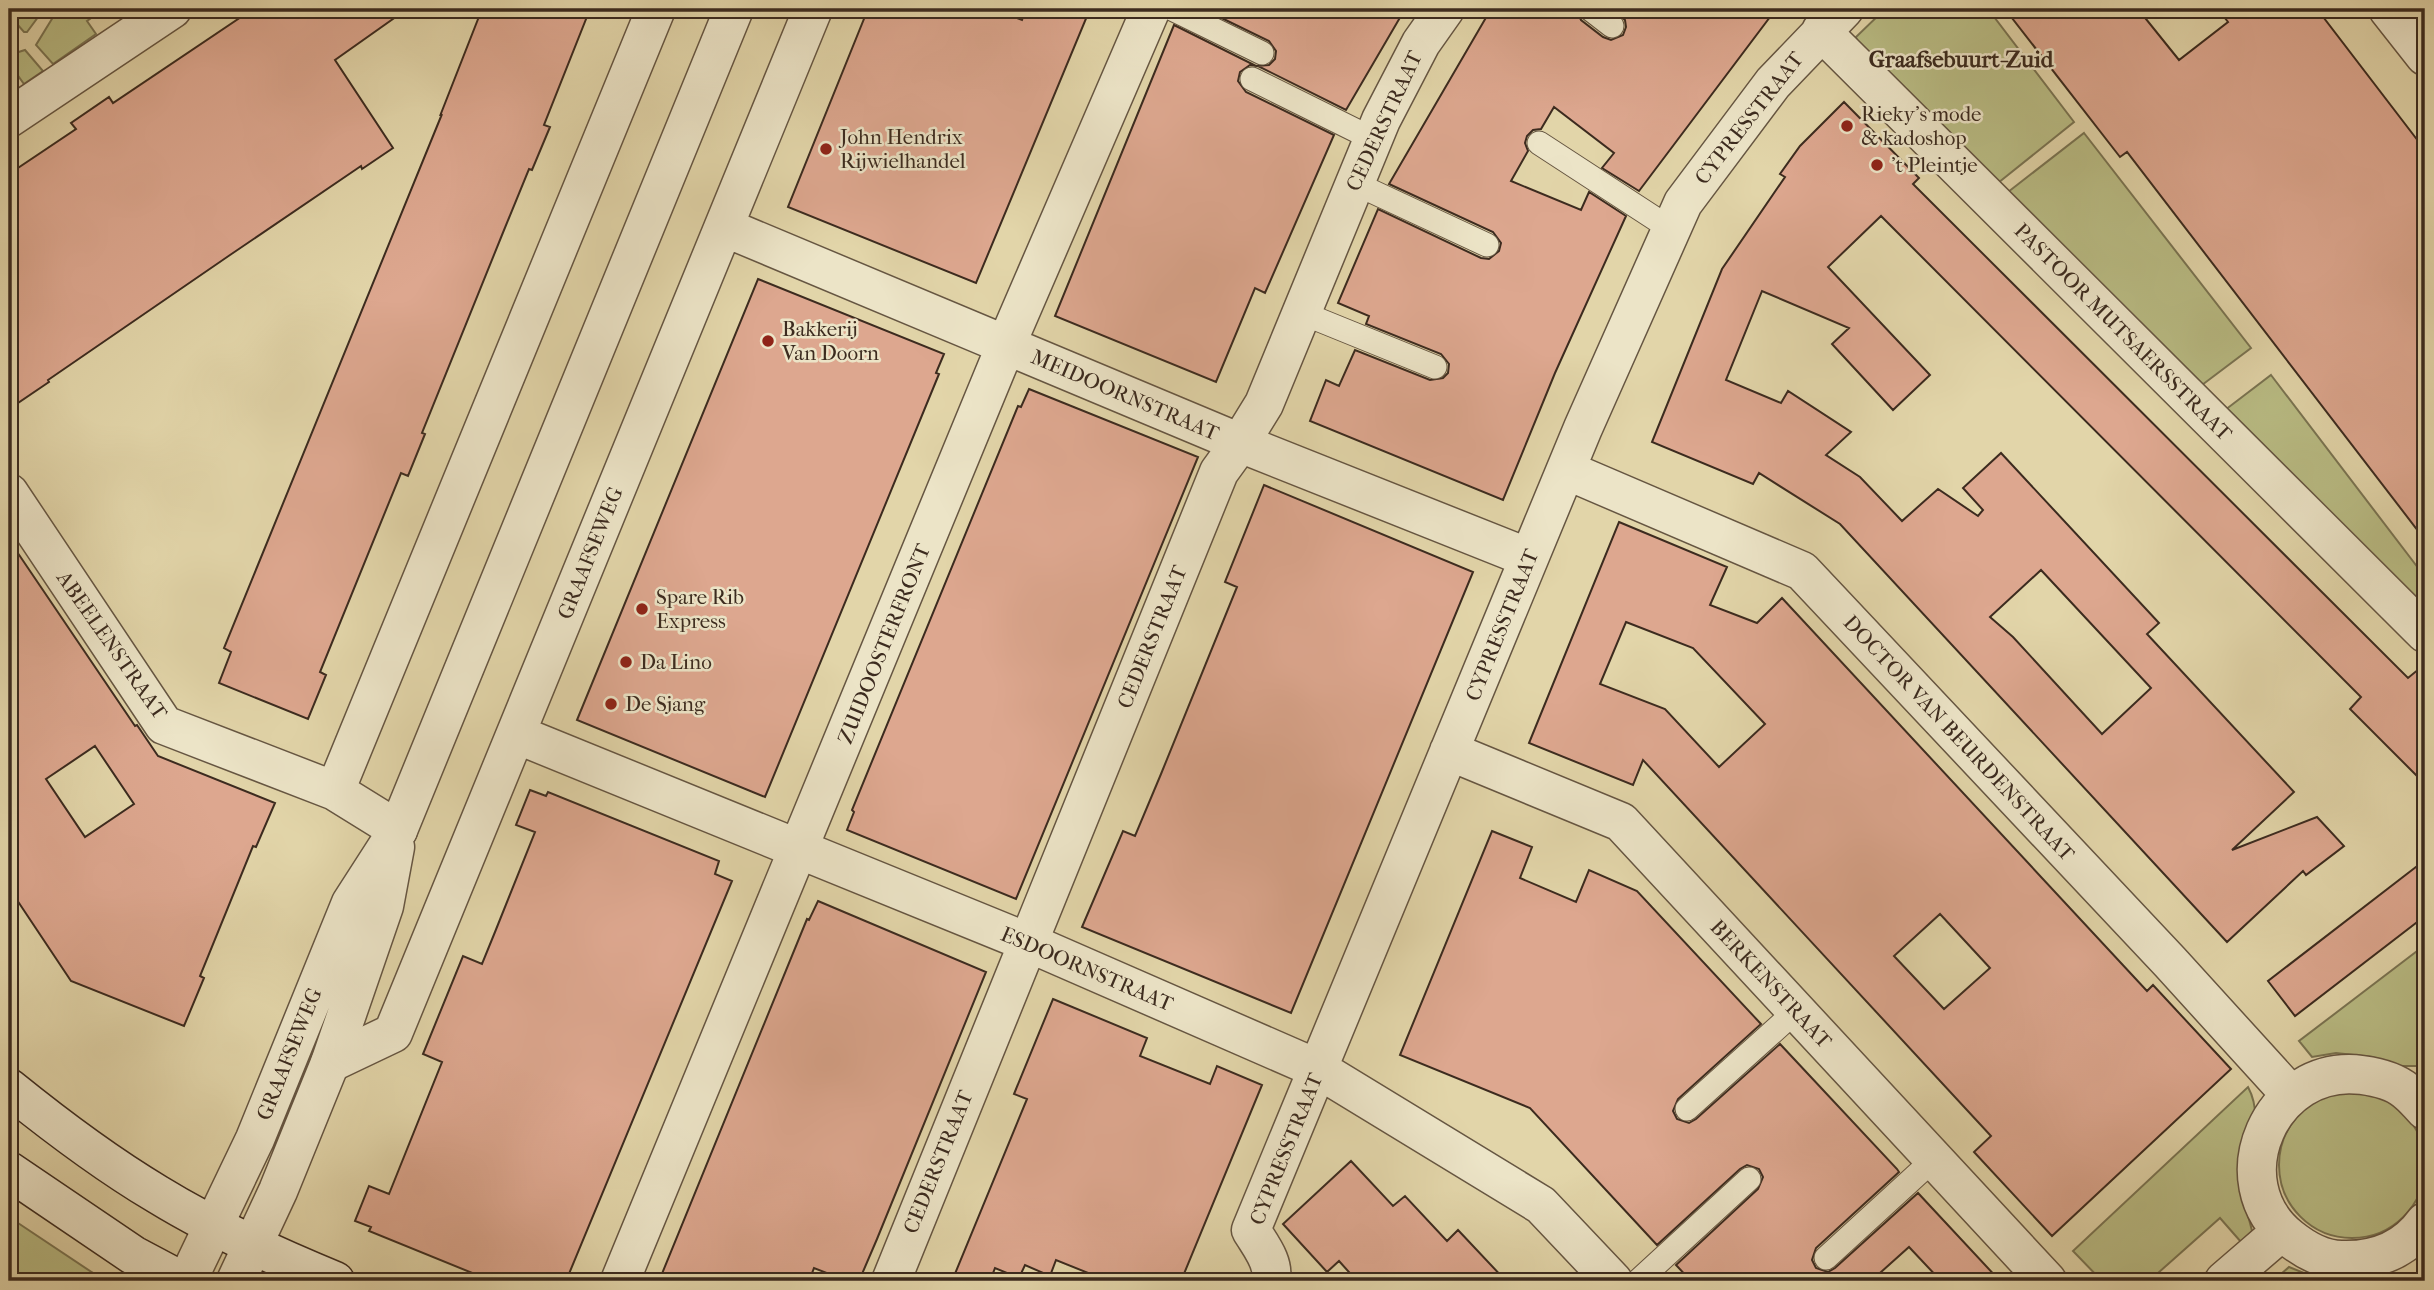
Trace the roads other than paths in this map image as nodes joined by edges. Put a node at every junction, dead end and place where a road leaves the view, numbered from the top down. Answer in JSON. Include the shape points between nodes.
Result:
{"nodes":[{"id":1,"x":172,"y":9,"type":"edge"},
{"id":2,"x":656,"y":9,"type":"edge"},
{"id":3,"x":733,"y":9,"type":"edge"},
{"id":4,"x":813,"y":9,"type":"edge"},
{"id":5,"x":1151,"y":9,"type":"edge"},
{"id":6,"x":1172,"y":9,"type":"edge"},
{"id":7,"x":1445,"y":9,"type":"edge"},
{"id":8,"x":1590,"y":9,"type":"edge"},
{"id":9,"x":2388,"y":9,"type":"edge"},
{"id":10,"x":1832,"y":20,"type":"edge"},
{"id":11,"x":1612,"y":26,"type":"dead end"},
{"id":12,"x":1262,"y":53,"type":"dead end"},
{"id":13,"x":2425,"y":56,"type":"edge"},
{"id":14,"x":1252,"y":79,"type":"dead end"},
{"id":15,"x":9,"y":118,"type":"edge"},
{"id":16,"x":1373,"y":139,"type":"junction"},
{"id":17,"x":1539,"y":143,"type":"dead end"},
{"id":18,"x":1354,"y":183,"type":"junction"},
{"id":19,"x":724,"y":227,"type":"junction"},
{"id":20,"x":1671,"y":229,"type":"junction"},
{"id":21,"x":1487,"y":245,"type":"dead end"},
{"id":22,"x":1303,"y":313,"type":"junction"},
{"id":23,"x":1006,"y":345,"type":"junction"},
{"id":24,"x":1435,"y":367,"type":"dead end"},
{"id":25,"x":1240,"y":443,"type":"junction"},
{"id":26,"x":1566,"y":470,"type":"junction"},
{"id":27,"x":9,"y":493,"type":"edge"},
{"id":28,"x":1529,"y":558,"type":"junction"},
{"id":29,"x":2425,"y":633,"type":"edge"},
{"id":30,"x":516,"y":734,"type":"junction"},
{"id":31,"x":1449,"y":751,"type":"junction"},
{"id":32,"x":335,"y":791,"type":"junction"},
{"id":33,"x":398,"y":830,"type":"junction"},
{"id":34,"x":799,"y":850,"type":"junction"},
{"id":35,"x":1027,"y":942,"type":"junction"},
{"id":36,"x":1796,"y":1011,"type":"junction"},
{"id":37,"x":330,"y":1063,"type":"junction"},
{"id":38,"x":1318,"y":1069,"type":"junction"},
{"id":39,"x":9,"y":1088,"type":"edge"},
{"id":40,"x":2290,"y":1094,"type":"junction"},
{"id":41,"x":1687,"y":1109,"type":"dead end"},
{"id":42,"x":2425,"y":1110,"type":"edge"},
{"id":43,"x":1933,"y":1160,"type":"junction"},
{"id":44,"x":9,"y":1171,"type":"edge"},
{"id":45,"x":1749,"y":1179,"type":"dead end"},
{"id":46,"x":214,"y":1225,"type":"junction"},
{"id":47,"x":2282,"y":1231,"type":"junction"},
{"id":48,"x":2422,"y":1234,"type":"edge"},
{"id":49,"x":252,"y":1246,"type":"junction"},
{"id":50,"x":1826,"y":1258,"type":"dead end"},
{"id":51,"x":184,"y":1281,"type":"edge"},
{"id":52,"x":236,"y":1281,"type":"edge"},
{"id":53,"x":335,"y":1281,"type":"edge"},
{"id":54,"x":620,"y":1281,"type":"edge"},
{"id":55,"x":891,"y":1281,"type":"edge"},
{"id":56,"x":1270,"y":1281,"type":"edge"},
{"id":57,"x":1613,"y":1281,"type":"edge"},
{"id":58,"x":1639,"y":1281,"type":"edge"},
{"id":59,"x":2047,"y":1281,"type":"edge"},
{"id":60,"x":2224,"y":1281,"type":"edge"}],
"edges":[{"from":1,"to":15,"type":"street"},
{"from":2,"to":32,"type":"street"},
{"from":3,"to":33,"type":"street","name":"GRAAFSEWEG"},
{"from":4,"to":19,"type":"street","name":"GRAAFSEWEG"},
{"from":5,"to":23,"type":"street","name":"ZUIDOOSTERFRONT"},
{"from":6,"to":12,"type":"lane"},
{"from":7,"to":16,"type":"street","name":"CEDERSTRAAT","via":[[1421,43]]},
{"from":8,"to":11,"type":"lane"},
{"from":9,"to":13,"type":"street"},
{"from":10,"to":20,"type":"street","name":"CYPRESSTRAAT","via":[[1773,83],[1682,203]]},
{"from":10,"to":29,"type":"street","name":"PASTOOR MUTSAERSSTRAAT"},
{"from":14,"to":16,"type":"lane"},
{"from":16,"to":18,"type":"street","name":"CEDERSTRAAT"},
{"from":17,"to":20,"type":"lane"},
{"from":18,"to":21,"type":"lane"},
{"from":18,"to":22,"type":"street","name":"CEDERSTRAAT"},
{"from":19,"to":23,"type":"street","name":"MEIDOORNSTRAAT"},
{"from":19,"to":30,"type":"street","name":"GRAAFSEWEG"},
{"from":20,"to":26,"type":"street","name":"CYPRESSTRAAT"},
{"from":22,"to":24,"type":"lane"},
{"from":22,"to":25,"type":"street","name":"CEDERSTRAAT","via":[[1264,404]]},
{"from":23,"to":25,"type":"street","name":"MEIDOORNSTRAAT"},
{"from":23,"to":34,"type":"street","name":"ZUIDOOSTERFRONT"},
{"from":25,"to":28,"type":"street","name":"MEIDOORNSTRAAT"},
{"from":25,"to":35,"type":"street","name":"CEDERSTRAAT","via":[[1219,472]]},
{"from":26,"to":28,"type":"street","name":"CYPRESSTRAAT"},
{"from":26,"to":40,"type":"street","name":"DOCTOR VAN BEURDENSTRAAT","via":[[1802,572]]},
{"from":27,"to":32,"type":"street","name":"ABEELENSTRAAT","via":[[164,724]]},
{"from":28,"to":31,"type":"street","name":"CYPRESSTRAAT"},
{"from":30,"to":34,"type":"street","name":"ESDOORNSTRAAT"},
{"from":30,"to":37,"type":"street","name":"GRAAFSEWEG","via":[[393,1033]]},
{"from":31,"to":36,"type":"street","name":"BERKENSTRAAT","via":[[1621,822]]},
{"from":31,"to":38,"type":"street","name":"CYPRESSTRAAT"},
{"from":32,"to":33,"type":"street","name":"ABEELENSTRAAT"},
{"from":33,"to":37,"type":"street","name":"GRAAFSEWEG","via":[[384,906]]},
{"from":33,"to":46,"type":"street","name":"GRAAFSEWEG","via":[[351,903],[255,1139]]},
{"from":34,"to":35,"type":"street","name":"ESDOORNSTRAAT"},
{"from":34,"to":54,"type":"street","name":"ZUIDOOSTERFRONT"},
{"from":35,"to":38,"type":"street","name":"ESDOORNSTRAAT"},
{"from":35,"to":55,"type":"street","name":"CEDERSTRAAT"},
{"from":36,"to":41,"type":"lane"},
{"from":36,"to":43,"type":"street","name":"BERKENSTRAAT"},
{"from":37,"to":49,"type":"street","name":"GRAAFSEWEG"},
{"from":38,"to":56,"type":"street","name":"CYPRESSTRAAT","via":[[1251,1230],[1267,1257]]},
{"from":38,"to":57,"type":"street","name":"ESDOORNSTRAAT","via":[[1541,1205]]},
{"from":39,"to":46,"type":"street","via":[[157,1195]]},
{"from":40,"to":42,"type":"street","via":[[2317,1079],[2347,1073],[2378,1077],[2405,1090]]},
{"from":40,"to":47,"type":"street","via":[[2266,1124],[2256,1161],[2262,1199]]},
{"from":43,"to":50,"type":"lane"},
{"from":43,"to":59,"type":"street","name":"BERKENSTRAAT"},
{"from":44,"to":51,"type":"street","via":[[133,1255]]},
{"from":45,"to":58,"type":"lane"},
{"from":46,"to":49,"type":"street"},
{"from":46,"to":51,"type":"street","name":"GRAAFSEWEG"},
{"from":47,"to":48,"type":"street","via":[[2305,1250],[2333,1260],[2364,1260],[2392,1252]]},
{"from":47,"to":60,"type":"street"},
{"from":49,"to":52,"type":"street","name":"GRAAFSEWEG"},
{"from":49,"to":53,"type":"street"}]}
